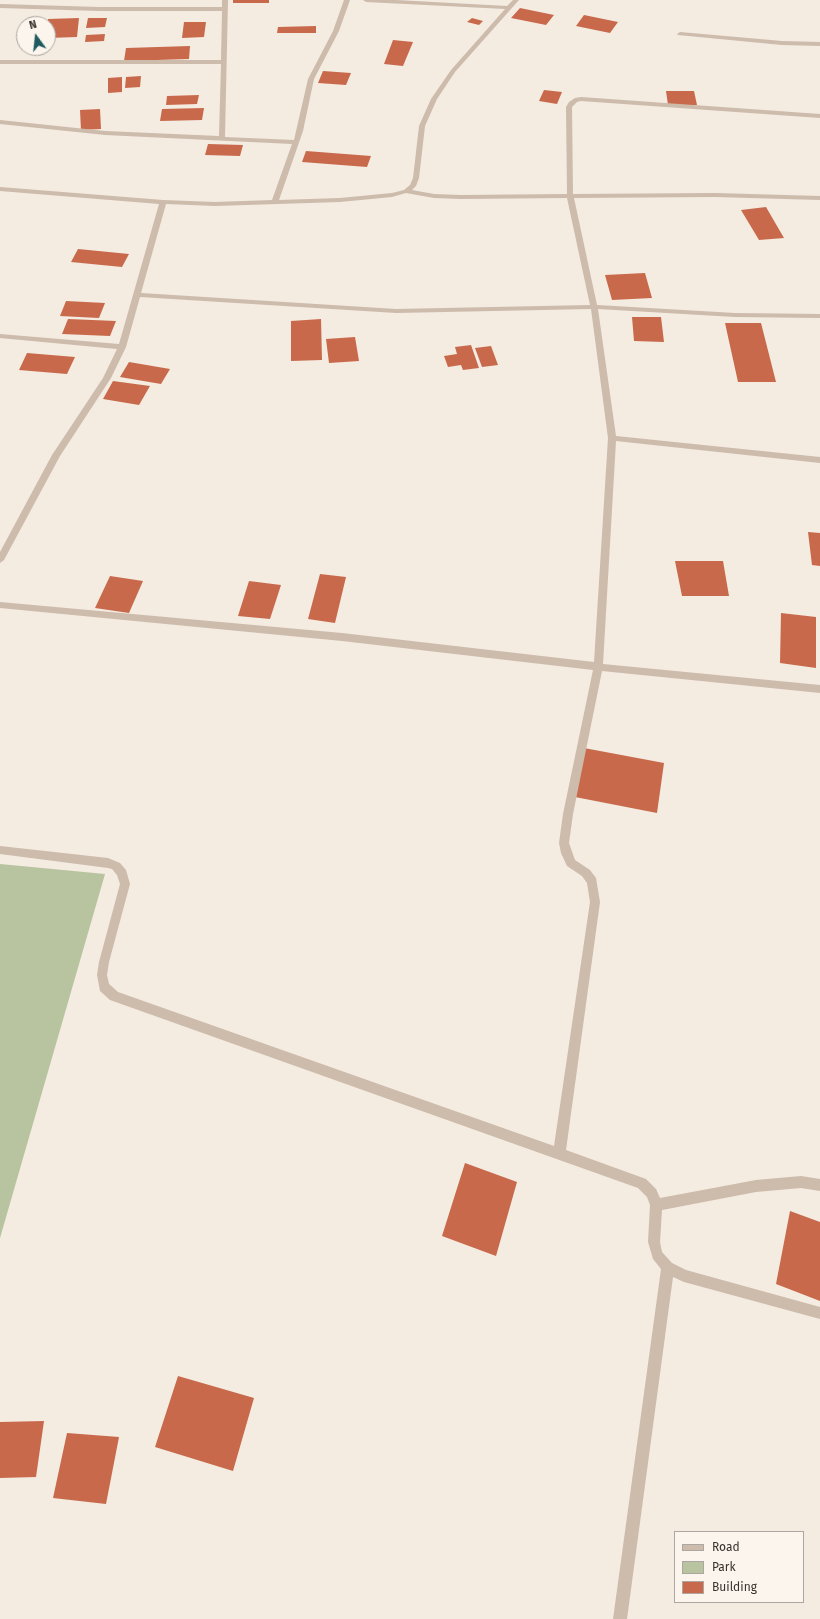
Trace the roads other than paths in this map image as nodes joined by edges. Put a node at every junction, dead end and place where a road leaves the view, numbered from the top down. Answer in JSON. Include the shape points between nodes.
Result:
{"nodes":[{"id":1,"x":225,"y":0,"type":"edge"},
{"id":2,"x":347,"y":0,"type":"edge"},
{"id":3,"x":366,"y":0,"type":"edge"},
{"id":4,"x":516,"y":0,"type":"edge"},
{"id":5,"x":0,"y":6,"type":"edge"},
{"id":6,"x":510,"y":8,"type":"junction"},
{"id":7,"x":225,"y":9,"type":"junction"},
{"id":8,"x":680,"y":34,"type":"dead end"},
{"id":9,"x":820,"y":44,"type":"edge"},
{"id":10,"x":0,"y":62,"type":"edge"},
{"id":11,"x":224,"y":62,"type":"junction"},
{"id":12,"x":820,"y":116,"type":"edge"},
{"id":13,"x":0,"y":122,"type":"edge"},
{"id":14,"x":222,"y":139,"type":"junction"},
{"id":15,"x":296,"y":142,"type":"junction"},
{"id":16,"x":0,"y":189,"type":"edge"},
{"id":17,"x":406,"y":191,"type":"junction"},
{"id":18,"x":570,"y":196,"type":"junction"},
{"id":19,"x":820,"y":198,"type":"edge"},
{"id":20,"x":163,"y":202,"type":"junction"},
{"id":21,"x":275,"y":202,"type":"junction"},
{"id":22,"x":136,"y":295,"type":"junction"},
{"id":23,"x":594,"y":308,"type":"junction"},
{"id":24,"x":820,"y":316,"type":"edge"},
{"id":25,"x":0,"y":336,"type":"edge"},
{"id":26,"x":122,"y":347,"type":"junction"},
{"id":27,"x":612,"y":438,"type":"junction"},
{"id":28,"x":820,"y":460,"type":"edge"},
{"id":29,"x":0,"y":560,"type":"edge"},
{"id":30,"x":0,"y":606,"type":"edge"},
{"id":31,"x":598,"y":666,"type":"junction"},
{"id":32,"x":820,"y":690,"type":"edge"},
{"id":33,"x":0,"y":850,"type":"edge"},
{"id":34,"x":559,"y":1154,"type":"junction"},
{"id":35,"x":820,"y":1184,"type":"edge"},
{"id":36,"x":656,"y":1205,"type":"junction"},
{"id":37,"x":668,"y":1267,"type":"junction"},
{"id":38,"x":820,"y":1313,"type":"edge"},
{"id":39,"x":620,"y":1619,"type":"edge"}],
"edges":[{"from":1,"to":7,"type":"street"},
{"from":2,"to":15,"type":"street","via":[[336,31],[311,79]]},
{"from":3,"to":6,"type":"street"},
{"from":4,"to":6,"type":"street"},
{"from":5,"to":7,"type":"street"},
{"from":6,"to":17,"type":"street","via":[[453,71],[434,99],[422,126],[416,178]]},
{"from":7,"to":11,"type":"street"},
{"from":8,"to":9,"type":"street"},
{"from":10,"to":11,"type":"street"},
{"from":11,"to":14,"type":"street"},
{"from":12,"to":18,"type":"street","via":[[575,100],[569,107]]},
{"from":13,"to":14,"type":"street","via":[[105,133]]},
{"from":14,"to":15,"type":"street"},
{"from":15,"to":21,"type":"street"},
{"from":16,"to":20,"type":"street"},
{"from":17,"to":18,"type":"street","via":[[461,198]]},
{"from":17,"to":21,"type":"street","via":[[392,195],[340,200]]},
{"from":18,"to":19,"type":"street","via":[[715,195]]},
{"from":18,"to":23,"type":"street"},
{"from":20,"to":21,"type":"street"},
{"from":20,"to":22,"type":"street"},
{"from":22,"to":23,"type":"street","via":[[396,311]]},
{"from":22,"to":26,"type":"street"},
{"from":23,"to":24,"type":"street","via":[[735,315]]},
{"from":23,"to":27,"type":"street"},
{"from":25,"to":26,"type":"street"},
{"from":26,"to":29,"type":"street","via":[[107,378],[56,455]]},
{"from":27,"to":28,"type":"street"},
{"from":27,"to":31,"type":"street"},
{"from":30,"to":31,"type":"street","via":[[342,636]]},
{"from":31,"to":32,"type":"street"},
{"from":31,"to":34,"type":"street","via":[[564,843],[571,863],[586,873],[592,881],[595,902]]},
{"from":33,"to":34,"type":"street","via":[[108,863],[116,866],[122,873],[125,884],[102,975],[104,987],[114,996]]},
{"from":34,"to":36,"type":"street","via":[[642,1183],[652,1193]]},
{"from":35,"to":36,"type":"street","via":[[801,1182],[756,1186]]},
{"from":36,"to":37,"type":"street","via":[[654,1242],[657,1255]]},
{"from":37,"to":38,"type":"street","via":[[684,1276]]},
{"from":37,"to":39,"type":"street"}]}
